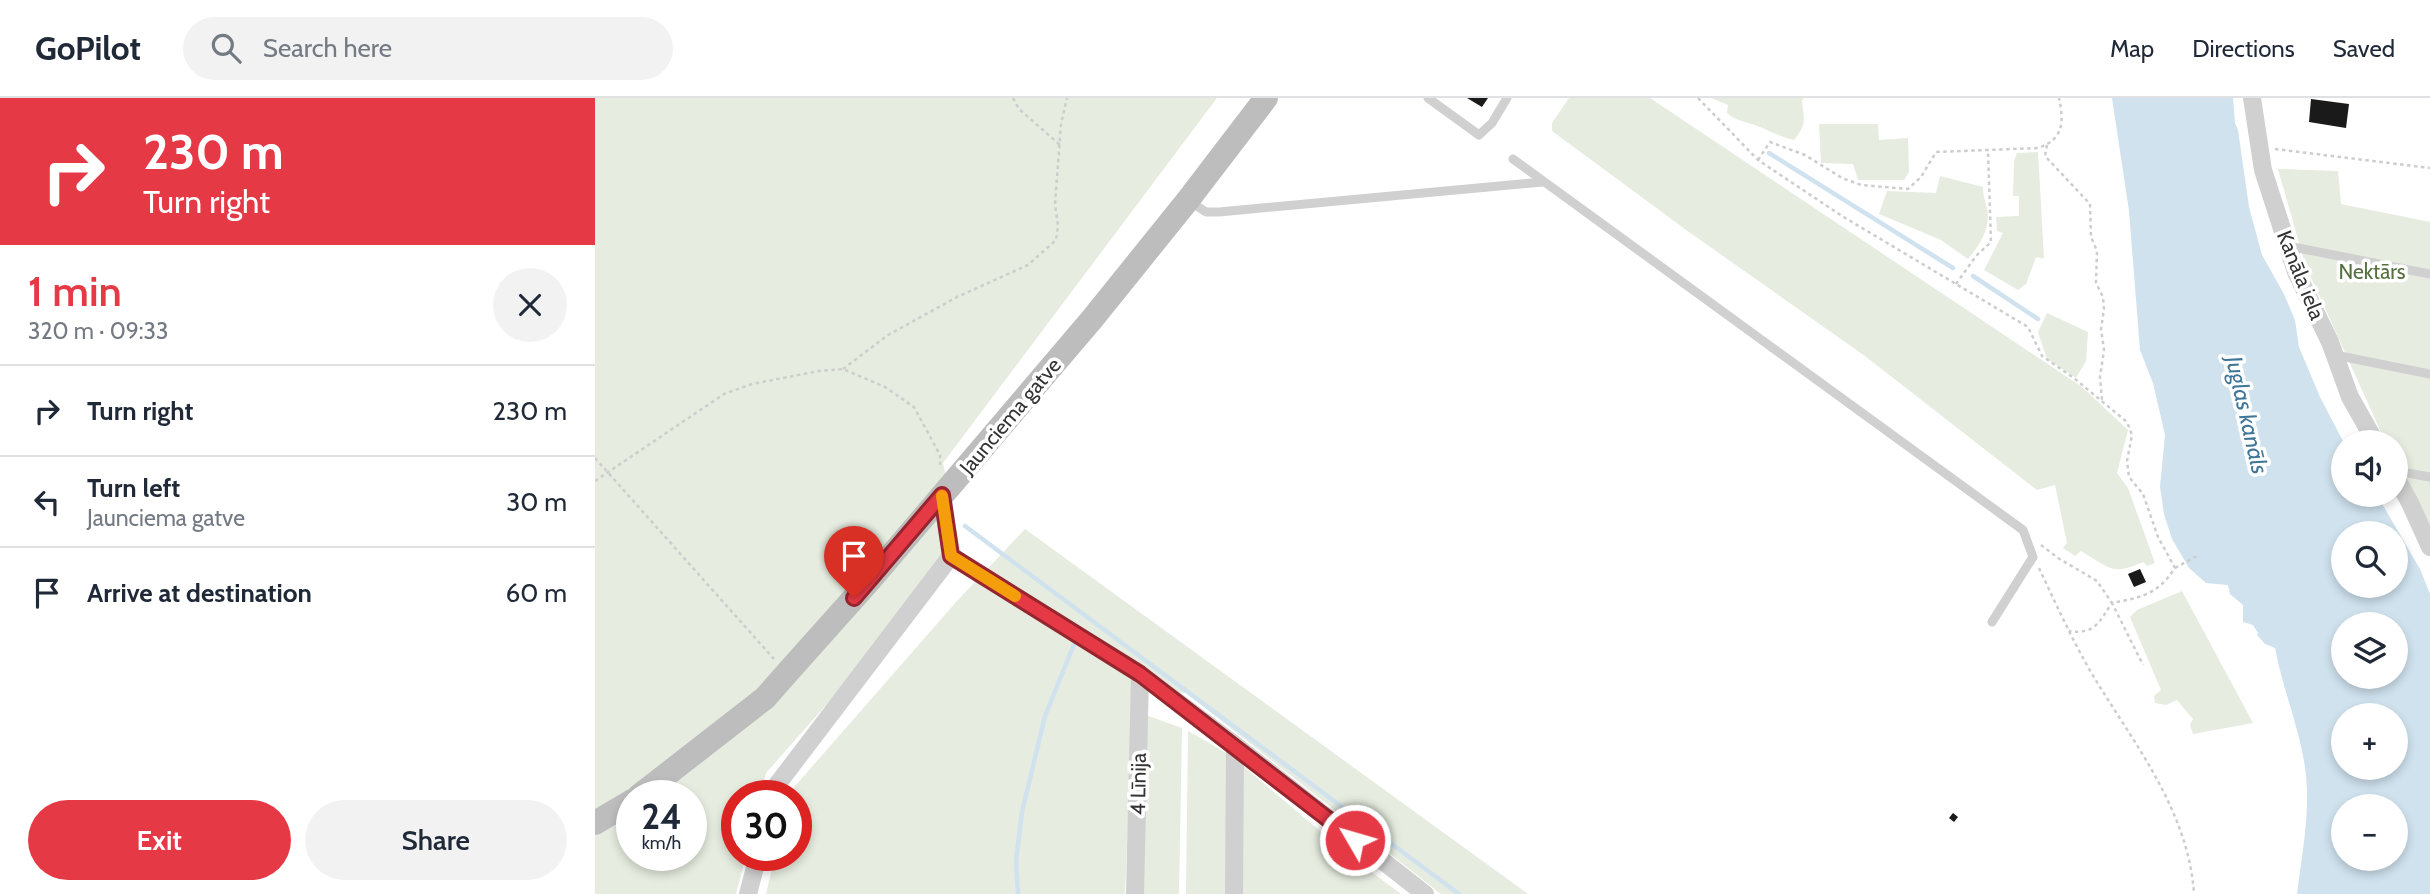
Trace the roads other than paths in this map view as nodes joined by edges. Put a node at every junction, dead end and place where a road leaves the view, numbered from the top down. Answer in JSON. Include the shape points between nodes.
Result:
{"nodes":[{"id":1,"x":1266,"y":98,"type":"edge"},
{"id":2,"x":1428,"y":98,"type":"edge"},
{"id":3,"x":1507,"y":98,"type":"edge"},
{"id":4,"x":2252,"y":98,"type":"edge"},
{"id":5,"x":1513,"y":159,"type":"dead end"},
{"id":6,"x":1543,"y":182,"type":"junction"},
{"id":7,"x":1188,"y":200,"type":"junction"},
{"id":8,"x":1219,"y":212,"type":"junction"},
{"id":9,"x":1220,"y":225,"type":"dead end"},
{"id":10,"x":2288,"y":246,"type":"junction"},
{"id":11,"x":2430,"y":274,"type":"edge"},
{"id":12,"x":2335,"y":355,"type":"junction"},
{"id":13,"x":2430,"y":374,"type":"edge"},
{"id":14,"x":2369,"y":430,"type":"edge"},
{"id":15,"x":2408,"y":473,"type":"edge"},
{"id":16,"x":2430,"y":477,"type":"edge"},
{"id":17,"x":942,"y":495,"type":"junction"},
{"id":18,"x":2408,"y":499,"type":"edge"},
{"id":19,"x":2430,"y":547,"type":"edge"},
{"id":20,"x":951,"y":556,"type":"junction"},
{"id":21,"x":1992,"y":622,"type":"dead end"},
{"id":22,"x":1140,"y":674,"type":"junction"},
{"id":23,"x":1235,"y":745,"type":"junction"},
{"id":24,"x":660,"y":780,"type":"edge"},
{"id":25,"x":781,"y":780,"type":"edge"},
{"id":26,"x":616,"y":811,"type":"edge"},
{"id":27,"x":595,"y":823,"type":"edge"},
{"id":28,"x":754,"y":871,"type":"edge"},
{"id":29,"x":1396,"y":872,"type":"junction"},
{"id":30,"x":748,"y":894,"type":"edge"},
{"id":31,"x":1135,"y":894,"type":"edge"},
{"id":32,"x":1234,"y":894,"type":"edge"},
{"id":33,"x":1408,"y":894,"type":"edge"},
{"id":34,"x":1425,"y":894,"type":"edge"}],
"edges":[{"from":1,"to":7,"type":"main road","name":"Jaunciema gatve"},
{"from":2,"to":3,"type":"lane","via":[[1479,135]]},
{"from":4,"to":10,"type":"street","name":"Kanāla iela","via":[[2263,170]]},
{"from":5,"to":6,"type":"lane"},
{"from":6,"to":8,"type":"lane"},
{"from":6,"to":21,"type":"lane","via":[[2022,530],[2033,557]]},
{"from":7,"to":8,"type":"lane","via":[[1206,212]]},
{"from":7,"to":17,"type":"main road","name":"Jaunciema gatve"},
{"from":8,"to":9,"type":"lane"},
{"from":10,"to":11,"type":"lane"},
{"from":10,"to":12,"type":"street","name":"Kanāla iela"},
{"from":12,"to":13,"type":"lane"},
{"from":12,"to":14,"type":"street","name":"Kanāla iela","via":[[2350,397]]},
{"from":15,"to":16,"type":"lane"},
{"from":17,"to":20,"type":"street"},
{"from":17,"to":24,"type":"main road","name":"Jaunciema gatve","via":[[765,698]]},
{"from":18,"to":19,"type":"street"},
{"from":20,"to":22,"type":"street"},
{"from":20,"to":25,"type":"street"},
{"from":22,"to":23,"type":"street"},
{"from":22,"to":31,"type":"street","name":"4 Līnija"},
{"from":23,"to":29,"type":"street"},
{"from":23,"to":32,"type":"street"},
{"from":26,"to":27,"type":"main road"},
{"from":28,"to":30,"type":"street"},
{"from":29,"to":33,"type":"street"},
{"from":29,"to":34,"type":"street"}]}
